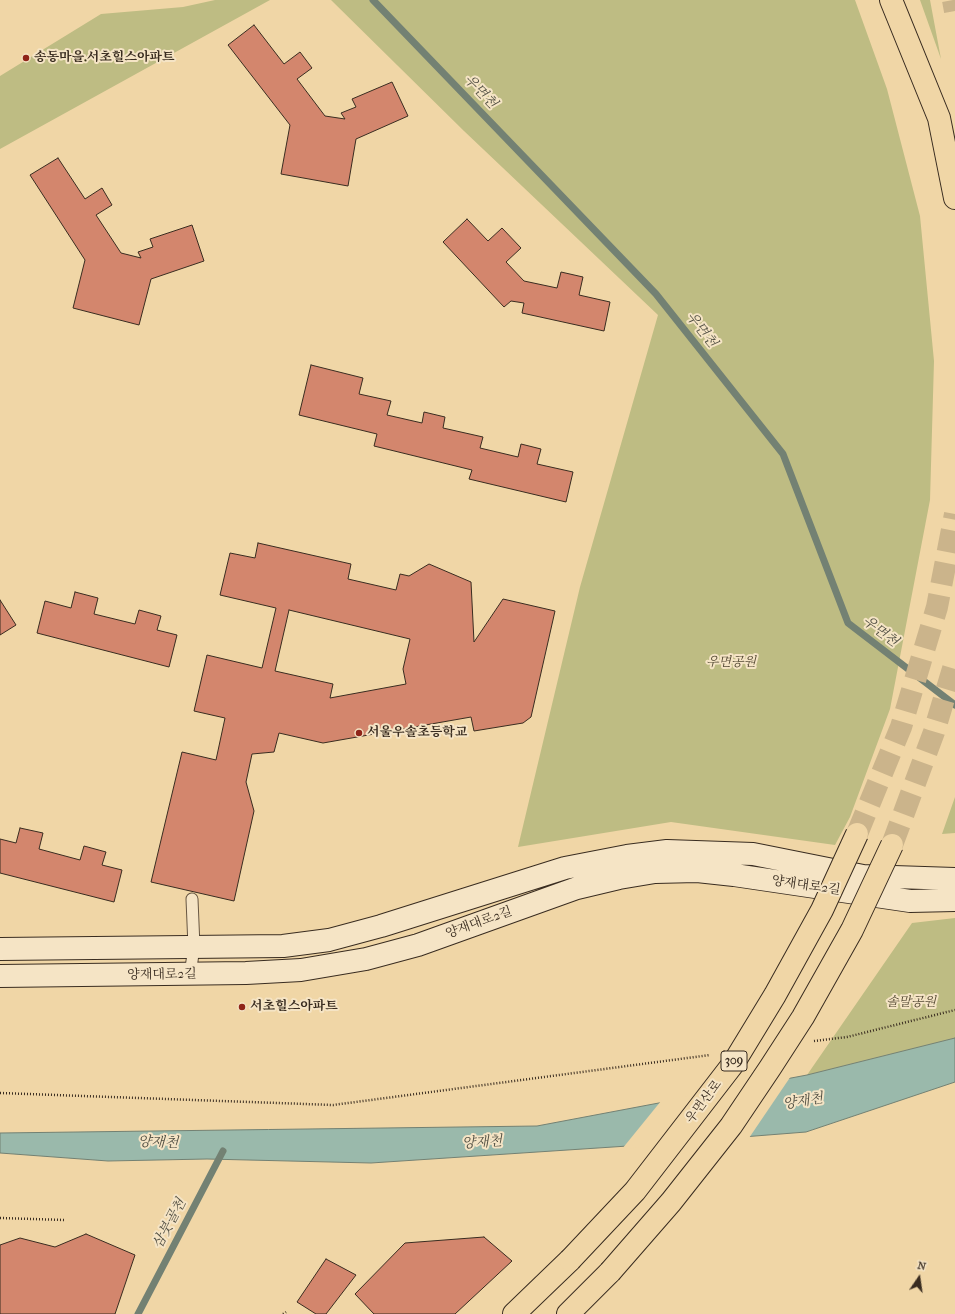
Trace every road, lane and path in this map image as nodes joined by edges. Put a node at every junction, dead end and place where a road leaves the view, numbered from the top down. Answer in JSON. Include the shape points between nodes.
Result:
{"nodes":[{"id":1,"x":891,"y":0,"type":"edge"},
{"id":2,"x":955,"y":198,"type":"edge"},
{"id":3,"x":857,"y":834,"type":"tunnel mouth"},
{"id":4,"x":892,"y":845,"type":"tunnel mouth"},
{"id":5,"x":955,"y":879,"type":"edge"},
{"id":6,"x":192,"y":899,"type":"dead end"},
{"id":7,"x":955,"y":900,"type":"edge"},
{"id":8,"x":194,"y":947,"type":"junction"},
{"id":9,"x":0,"y":948,"type":"edge"},
{"id":10,"x":190,"y":975,"type":"junction"},
{"id":11,"x":0,"y":976,"type":"edge"},
{"id":12,"x":955,"y":1010,"type":"edge"},
{"id":13,"x":808,"y":1042,"type":"dead end"},
{"id":14,"x":713,"y":1054,"type":"dead end"},
{"id":15,"x":0,"y":1093,"type":"edge"},
{"id":16,"x":0,"y":1218,"type":"edge"},
{"id":17,"x":65,"y":1220,"type":"dead end"},
{"id":18,"x":514,"y":1314,"type":"edge"},
{"id":19,"x":568,"y":1314,"type":"edge"}],
"edges":[{"from":1,"to":2,"type":"highway","via":[[939,118]]},
{"from":3,"to":18,"type":"highway","name":"우면산로","number":"309","bridge":true,"via":[[822,910],[733,1064],[635,1191],[570,1260]]},
{"from":4,"to":19,"type":"highway","number":"309","bridge":true,"via":[[852,930],[804,1017],[770,1068],[721,1138],[671,1202],[610,1272]]},
{"from":5,"to":8,"type":"street","name":"양재대로2길","via":[[863,876],[753,854],[667,851],[564,868],[381,926],[328,940],[283,946]]},
{"from":6,"to":8,"type":"lane"},
{"from":7,"to":10,"type":"street","name":"양재대로2길","via":[[910,901],[734,874],[697,871],[655,872],[577,888],[418,945],[366,959],[301,970]]},
{"from":8,"to":9,"type":"street","name":"양재대로2길"},
{"from":8,"to":10,"type":"lane"},
{"from":10,"to":11,"type":"street","name":"양재대로2길"},
{"from":12,"to":13,"type":"path","via":[[847,1037]]},
{"from":14,"to":15,"type":"path","via":[[333,1105]]},
{"from":16,"to":17,"type":"path"}]}
